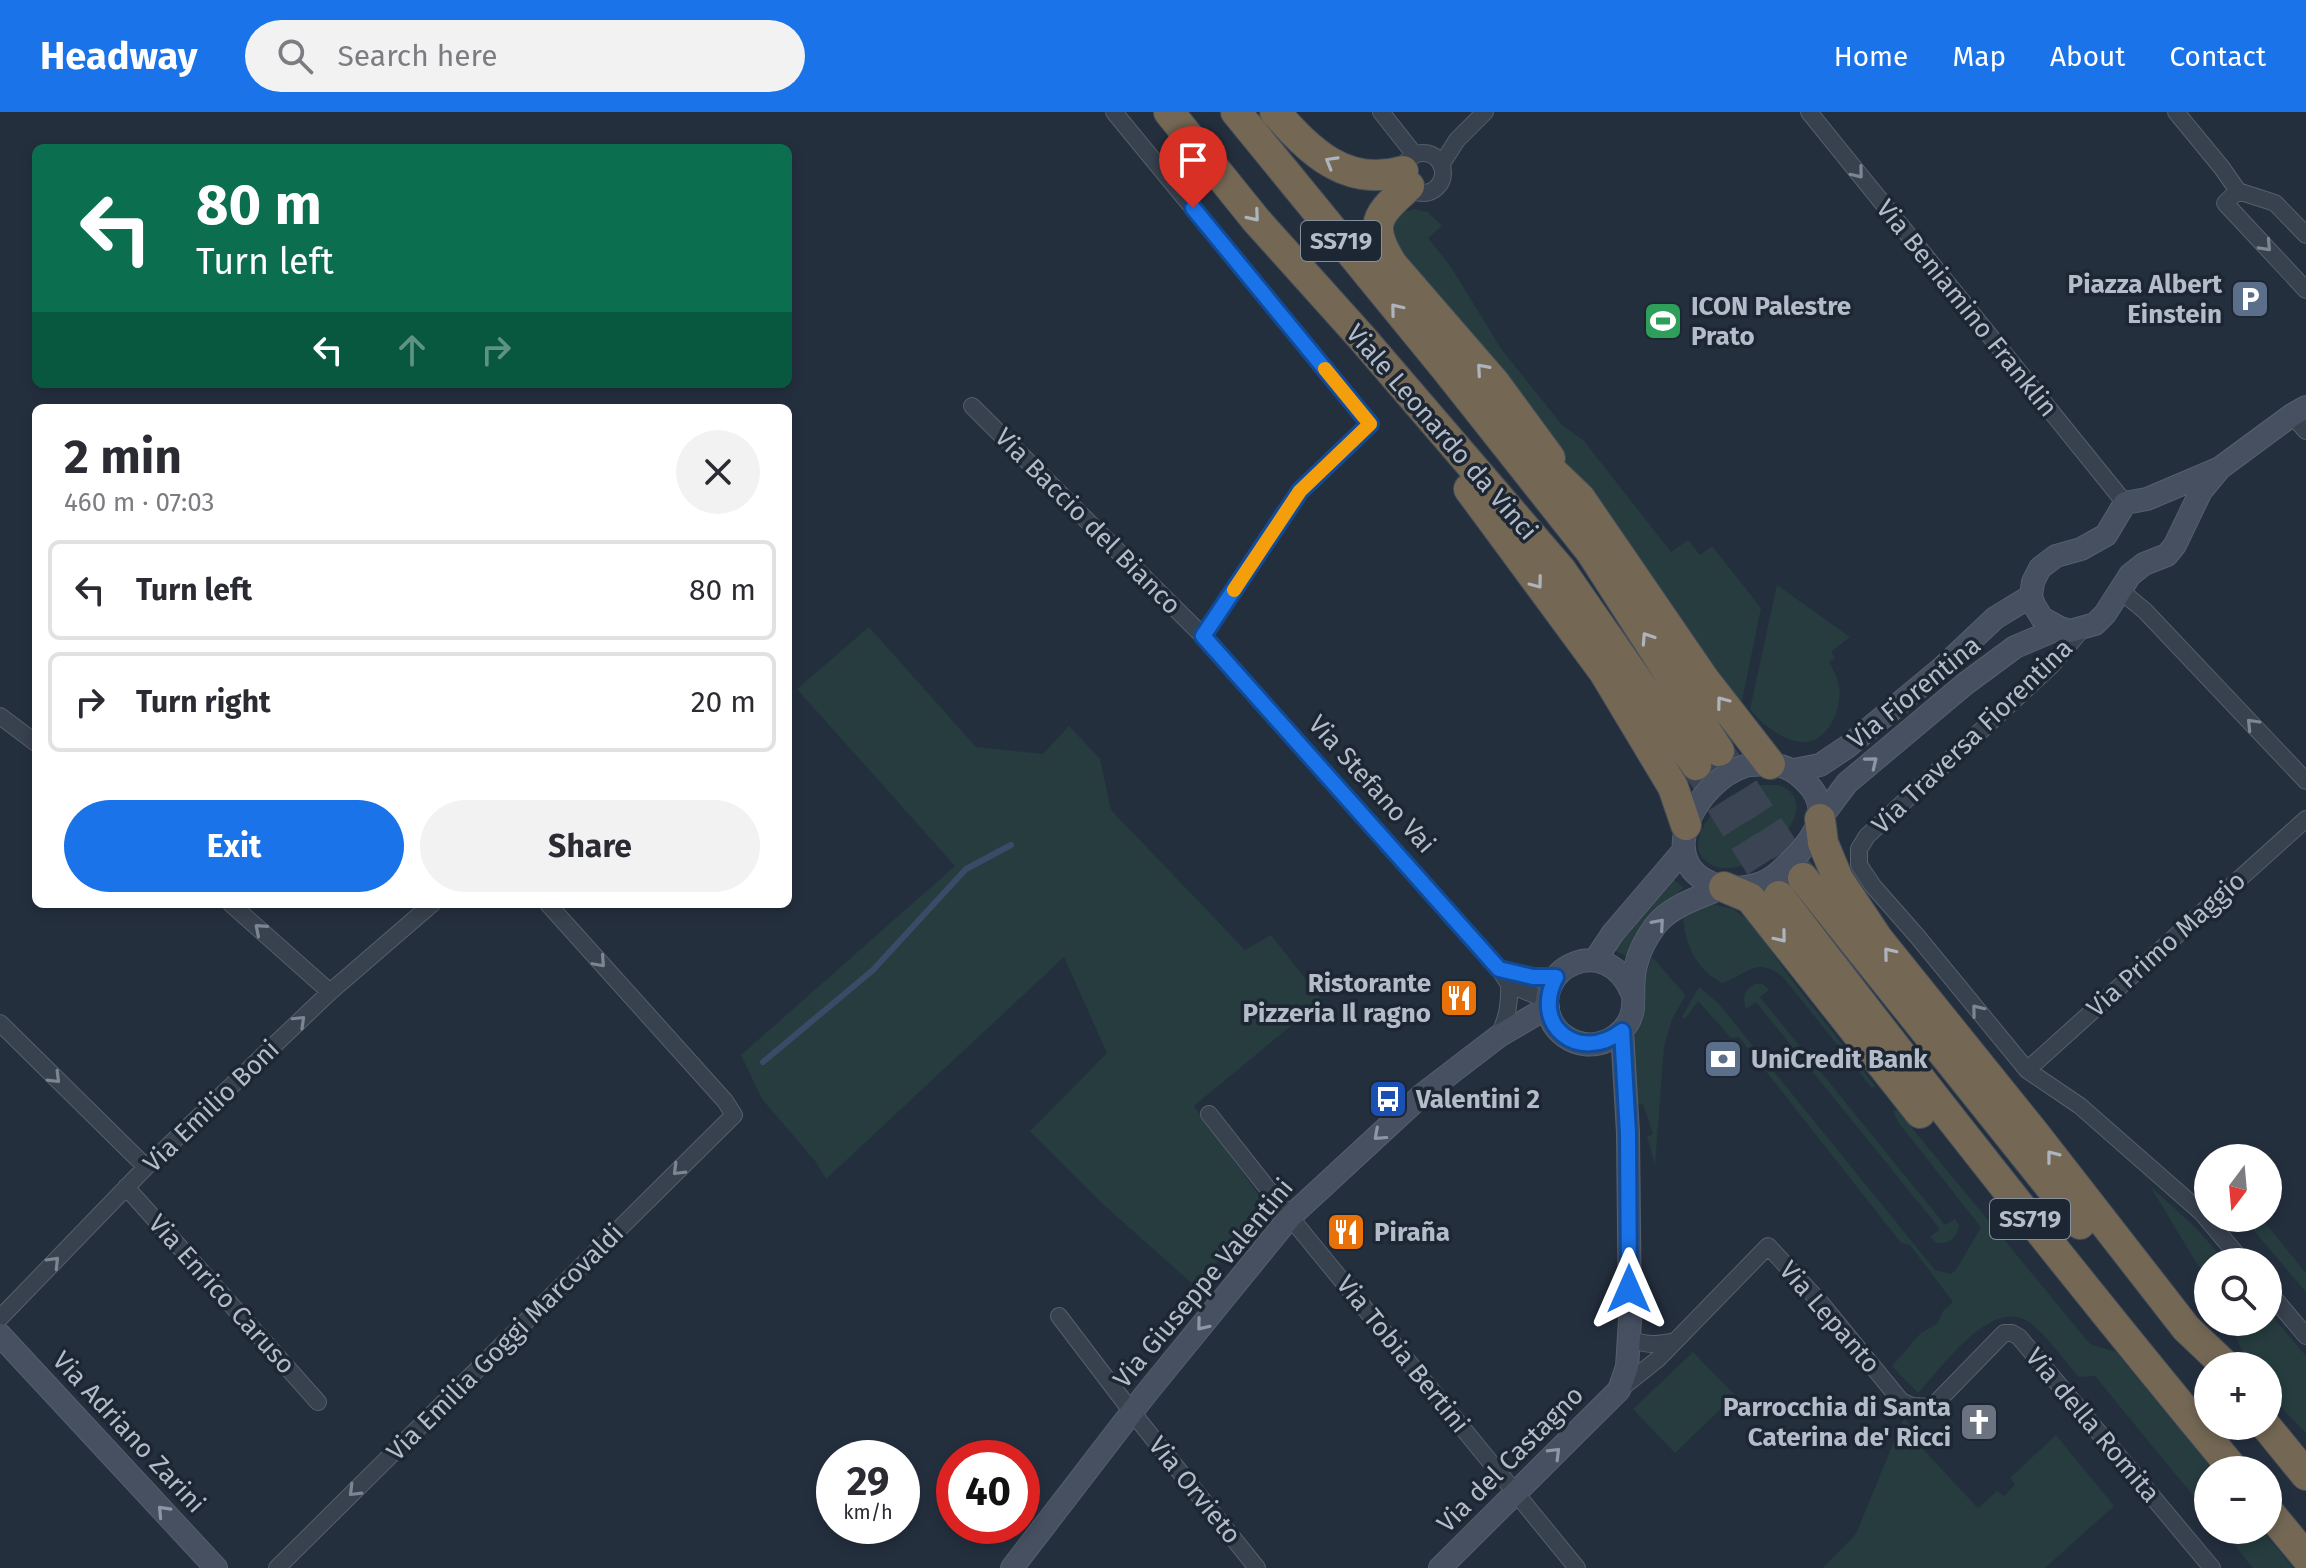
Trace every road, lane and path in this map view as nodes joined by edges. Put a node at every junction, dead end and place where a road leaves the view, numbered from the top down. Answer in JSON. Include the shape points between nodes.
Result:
{"nodes":[{"id":1,"x":1114,"y":112,"type":"edge"},
{"id":2,"x":1169,"y":112,"type":"edge"},
{"id":3,"x":1236,"y":112,"type":"edge"},
{"id":4,"x":1275,"y":112,"type":"edge"},
{"id":5,"x":1381,"y":112,"type":"edge"},
{"id":6,"x":1485,"y":112,"type":"edge"},
{"id":7,"x":1809,"y":112,"type":"edge"},
{"id":8,"x":2176,"y":112,"type":"edge"},
{"id":9,"x":1420,"y":166,"type":"junction"},
{"id":10,"x":2238,"y":191,"type":"junction"},
{"id":11,"x":2306,"y":235,"type":"edge"},
{"id":12,"x":2306,"y":290,"type":"edge"},
{"id":13,"x":1362,"y":338,"type":"junction"},
{"id":14,"x":1446,"y":369,"type":"junction"},
{"id":15,"x":972,"y":406,"type":"dead end"},
{"id":16,"x":2301,"y":418,"type":"edge"},
{"id":17,"x":2220,"y":468,"type":"junction"},
{"id":18,"x":1580,"y":498,"type":"junction"},
{"id":19,"x":2136,"y":501,"type":"junction"},
{"id":20,"x":2182,"y":528,"type":"junction"},
{"id":21,"x":2121,"y":591,"type":"junction"},
{"id":22,"x":2031,"y":596,"type":"junction"},
{"id":23,"x":2060,"y":628,"type":"junction"},
{"id":24,"x":2083,"y":628,"type":"junction"},
{"id":25,"x":1203,"y":636,"type":"junction"},
{"id":26,"x":0,"y":716,"type":"edge"},
{"id":27,"x":32,"y":740,"type":"edge"},
{"id":28,"x":1782,"y":767,"type":"junction"},
{"id":29,"x":2306,"y":781,"type":"edge"},
{"id":30,"x":1820,"y":819,"type":"junction"},
{"id":31,"x":2306,"y":819,"type":"edge"},
{"id":32,"x":1685,"y":838,"type":"junction"},
{"id":33,"x":1724,"y":887,"type":"junction"},
{"id":34,"x":236,"y":908,"type":"edge"},
{"id":35,"x":427,"y":908,"type":"edge"},
{"id":36,"x":552,"y":908,"type":"edge"},
{"id":37,"x":1595,"y":960,"type":"junction"},
{"id":38,"x":1499,"y":969,"type":"junction"},
{"id":39,"x":1556,"y":977,"type":"junction"},
{"id":40,"x":1509,"y":984,"type":"junction"},
{"id":41,"x":330,"y":992,"type":"junction"},
{"id":42,"x":1632,"y":993,"type":"junction"},
{"id":43,"x":1548,"y":1004,"type":"junction"},
{"id":44,"x":0,"y":1023,"type":"edge"},
{"id":45,"x":1557,"y":1029,"type":"junction"},
{"id":46,"x":1622,"y":1031,"type":"junction"},
{"id":47,"x":1502,"y":1035,"type":"junction"},
{"id":48,"x":2027,"y":1070,"type":"junction"},
{"id":49,"x":1209,"y":1114,"type":"dead end"},
{"id":50,"x":146,"y":1167,"type":"junction"},
{"id":51,"x":126,"y":1187,"type":"junction"},
{"id":52,"x":1290,"y":1217,"type":"junction"},
{"id":53,"x":1768,"y":1246,"type":"joint"},
{"id":54,"x":2231,"y":1248,"type":"edge"},
{"id":55,"x":2282,"y":1308,"type":"edge"},
{"id":56,"x":1059,"y":1316,"type":"dead end"},
{"id":57,"x":0,"y":1318,"type":"edge"},
{"id":58,"x":2186,"y":1328,"type":"junction"},
{"id":59,"x":0,"y":1335,"type":"edge"},
{"id":60,"x":2306,"y":1336,"type":"edge"},
{"id":61,"x":1629,"y":1338,"type":"junction"},
{"id":62,"x":1675,"y":1341,"type":"junction"},
{"id":63,"x":2206,"y":1352,"type":"edge"},
{"id":64,"x":2211,"y":1352,"type":"edge"},
{"id":65,"x":2140,"y":1357,"type":"junction"},
{"id":66,"x":1619,"y":1390,"type":"junction"},
{"id":67,"x":318,"y":1402,"type":"dead end"},
{"id":68,"x":1932,"y":1407,"type":"joint"},
{"id":69,"x":1132,"y":1412,"type":"junction"},
{"id":70,"x":2282,"y":1419,"type":"edge"},
{"id":71,"x":2277,"y":1440,"type":"edge"},
{"id":72,"x":2306,"y":1442,"type":"edge"},
{"id":73,"x":2222,"y":1456,"type":"edge"},
{"id":74,"x":2306,"y":1475,"type":"edge"},
{"id":75,"x":1516,"y":1492,"type":"junction"},
{"id":76,"x":2282,"y":1528,"type":"edge"},
{"id":77,"x":2306,"y":1557,"type":"edge"},
{"id":78,"x":216,"y":1568,"type":"edge"},
{"id":79,"x":277,"y":1568,"type":"edge"},
{"id":80,"x":1012,"y":1568,"type":"edge"},
{"id":81,"x":1257,"y":1568,"type":"edge"},
{"id":82,"x":1440,"y":1568,"type":"edge"},
{"id":83,"x":1577,"y":1568,"type":"edge"},
{"id":84,"x":2212,"y":1568,"type":"edge"}],
"edges":[{"from":1,"to":25,"type":"street","via":[[1370,424],[1300,491]]},
{"from":2,"to":13,"type":"highway","name":"Viale Leonardo da Vinci","number":"SS719","one_way":true},
{"from":14,"to":3,"type":"highway","name":"Viale Leonardo da Vinci","number":"SS719","one_way":true},
{"from":9,"to":4,"type":"highway","one_way":true,"via":[[1369,177],[1347,172],[1314,152]]},
{"from":5,"to":9,"type":"street"},
{"from":6,"to":9,"type":"street"},
{"from":7,"to":19,"type":"street","name":"Via Beniamino Franklin","one_way":true,"via":[[1941,276]]},
{"from":8,"to":10,"type":"street"},
{"from":18,"to":9,"type":"highway","one_way":true,"via":[[1495,383],[1380,245],[1379,217]]},
{"from":10,"to":11,"type":"street","via":[[2275,203]]},
{"from":10,"to":12,"type":"street","one_way":true,"via":[[2225,203]]},
{"from":13,"to":14,"type":"highway","name":"Viale Leonardo da Vinci","number":"SS719","one_way":true,"via":[[1561,570],[1708,758],[1591,552]]},
{"from":13,"to":32,"type":"highway","one_way":true,"via":[[1604,672],[1673,787]]},
{"from":14,"to":18,"type":"highway"},
{"from":15,"to":25,"type":"street","name":"Via Baccio del Bianco"},
{"from":16,"to":17,"type":"street"},
{"from":17,"to":19,"type":"street"},
{"from":17,"to":20,"type":"street"},
{"from":28,"to":18,"type":"highway","one_way":true,"via":[[1713,691]]},
{"from":19,"to":20,"type":"street","via":[[2160,501],[2173,509]]},
{"from":19,"to":22,"type":"street","via":[[2106,535],[2040,568]]},
{"from":20,"to":21,"type":"street","via":[[2167,555],[2144,564]]},
{"from":21,"to":24,"type":"street","via":[[2095,624]]},
{"from":29,"to":21,"type":"street","one_way":true},
{"from":22,"to":23,"type":"street","via":[[2042,618]]},
{"from":22,"to":28,"type":"street","name":"Via Fiorentina","via":[[1995,618],[1847,747],[1820,765]]},
{"from":23,"to":24,"type":"street","name":"Via Fiorentina"},
{"from":30,"to":23,"type":"street","name":"Via Fiorentina","one_way":true,"via":[[1847,783],[1965,684],[2015,647]]},
{"from":48,"to":24,"type":"street","name":"Via Traversa Fiorentina","one_way":true,"via":[[1873,886],[1859,865],[1859,849],[2051,666]]},
{"from":25,"to":38,"type":"street","name":"Via Stefano Vai"},
{"from":26,"to":27,"type":"street"},
{"from":28,"to":30,"type":"street","via":[[1813,790]]},
{"from":28,"to":32,"type":"street","via":[[1745,766],[1713,785],[1693,810]]},
{"from":30,"to":33,"type":"street","via":[[1806,846],[1768,881]]},
{"from":58,"to":30,"type":"highway","one_way":true,"via":[[1878,939],[1838,879],[1823,843]]},
{"from":31,"to":48,"type":"street","name":"Via Primo Maggio"},
{"from":32,"to":33,"type":"street","via":[[1694,872]]},
{"from":32,"to":37,"type":"street"},
{"from":42,"to":33,"type":"street","one_way":true,"via":[[1636,964],[1657,924],[1674,909]]},
{"from":33,"to":65,"type":"highway","one_way":true,"via":[[1750,898],[1890,1077],[2070,1290]]},
{"from":41,"to":34,"type":"street","one_way":true},
{"from":35,"to":41,"type":"street","name":"Via Emilio Boni"},
{"from":36,"to":79,"type":"street","name":"Via Emilia Goggi Marcovaldi","one_way":true,"via":[[734,1115]]},
{"from":37,"to":39,"type":"street","via":[[1580,961]]},
{"from":37,"to":42,"type":"street","via":[[1619,970]]},
{"from":38,"to":39,"type":"street"},
{"from":38,"to":40,"type":"street","name":"Via Stefano Vai"},
{"from":39,"to":43,"type":"street"},
{"from":40,"to":43,"type":"street"},
{"from":40,"to":47,"type":"street"},
{"from":50,"to":41,"type":"street","name":"Via Emilio Boni","one_way":true},
{"from":42,"to":46,"type":"street","via":[[1630,1020]]},
{"from":43,"to":45,"type":"street"},
{"from":43,"to":47,"type":"street","name":"Via Giuseppe Valentini"},
{"from":44,"to":50,"type":"street","one_way":true},
{"from":45,"to":46,"type":"street","via":[[1568,1039],[1596,1045]]},
{"from":45,"to":47,"type":"street"},
{"from":46,"to":61,"type":"street"},
{"from":47,"to":52,"type":"street","name":"Via Giuseppe Valentini","one_way":true,"via":[[1422,1095]]},
{"from":48,"to":54,"type":"street","name":"Via Traversa Fiorentina","via":[[2080,1106],[2202,1213]]},
{"from":49,"to":52,"type":"street","name":"Via Tobia Bertini"},
{"from":50,"to":51,"type":"street","name":"Via Emilio Boni"},
{"from":57,"to":51,"type":"street","name":"Via Emilio Boni","one_way":true},
{"from":51,"to":67,"type":"street","name":"Via Enrico Caruso"},
{"from":52,"to":69,"type":"street","name":"Via Giuseppe Valentini","one_way":true},
{"from":52,"to":75,"type":"street","name":"Via Tobia Bertini"},
{"from":53,"to":62,"type":"street","name":"Via del Castagno"},
{"from":53,"to":68,"type":"street","name":"Via Lepanto","via":[[1901,1401]]},
{"from":55,"to":60,"type":"street"},
{"from":56,"to":69,"type":"street","name":"Via Orvieto"},
{"from":58,"to":63,"type":"highway","number":"SS719"},
{"from":58,"to":64,"type":"highway"},
{"from":58,"to":65,"type":"highway","number":"SS719","via":[[2088,1234],[1791,887],[1929,1092]]},
{"from":78,"to":59,"type":"street","name":"Via Adriano Zarini","one_way":true},
{"from":61,"to":62,"type":"street","via":[[1642,1344]]},
{"from":61,"to":66,"type":"street","name":"Via del Castagno"},
{"from":62,"to":66,"type":"street","name":"Via del Castagno"},
{"from":65,"to":73,"type":"highway","number":"SS719"},
{"from":75,"to":66,"type":"street","name":"Via del Castagno","one_way":true},
{"from":68,"to":84,"type":"street","name":"Via della Romita","via":[[2004,1333],[2019,1337]]},
{"from":69,"to":80,"type":"street","name":"Via Giuseppe Valentini"},
{"from":69,"to":81,"type":"street","name":"Via Orvieto"},
{"from":70,"to":72,"type":"highway"},
{"from":71,"to":74,"type":"highway"},
{"from":75,"to":82,"type":"street","name":"Via del Castagno"},
{"from":75,"to":83,"type":"street","name":"Via Tobia Bertini"},
{"from":76,"to":77,"type":"highway"}]}
